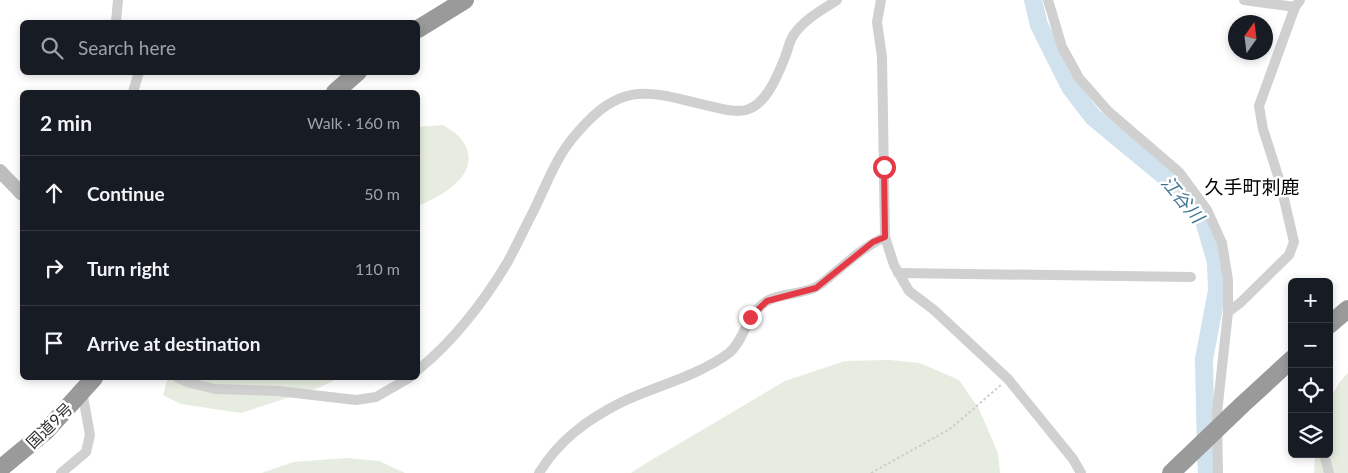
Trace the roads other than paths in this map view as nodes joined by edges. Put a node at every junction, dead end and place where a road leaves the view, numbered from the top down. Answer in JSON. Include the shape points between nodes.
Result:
{"nodes":[{"id":1,"x":118,"y":0,"type":"edge"},
{"id":2,"x":837,"y":0,"type":"edge"},
{"id":3,"x":881,"y":0,"type":"edge"},
{"id":4,"x":1048,"y":0,"type":"edge"},
{"id":5,"x":1244,"y":0,"type":"edge"},
{"id":6,"x":456,"y":2,"type":"edge"},
{"id":7,"x":1298,"y":4,"type":"edge"},
{"id":8,"x":116,"y":20,"type":"edge"},
{"id":9,"x":420,"y":28,"type":"edge"},
{"id":10,"x":138,"y":75,"type":"edge"},
{"id":11,"x":355,"y":75,"type":"edge"},
{"id":12,"x":134,"y":90,"type":"edge"},
{"id":13,"x":338,"y":90,"type":"edge"},
{"id":14,"x":0,"y":171,"type":"edge"},
{"id":15,"x":20,"y":192,"type":"edge"},
{"id":16,"x":885,"y":237,"type":"junction"},
{"id":17,"x":898,"y":273,"type":"junction"},
{"id":18,"x":1192,"y":277,"type":"dead end"},
{"id":19,"x":1348,"y":309,"type":"edge"},
{"id":20,"x":1228,"y":312,"type":"junction"},
{"id":21,"x":1331,"y":323,"type":"edge"},
{"id":22,"x":1288,"y":364,"type":"edge"},
{"id":23,"x":420,"y":368,"type":"edge"},
{"id":24,"x":92,"y":380,"type":"edge"},
{"id":25,"x":183,"y":380,"type":"edge"},
{"id":26,"x":406,"y":380,"type":"edge"},
{"id":27,"x":82,"y":391,"type":"junction"},
{"id":28,"x":1325,"y":458,"type":"edge"},
{"id":29,"x":0,"y":469,"type":"edge"},
{"id":30,"x":61,"y":473,"type":"edge"},
{"id":31,"x":540,"y":473,"type":"edge"},
{"id":32,"x":1082,"y":473,"type":"edge"},
{"id":33,"x":1172,"y":473,"type":"edge"},
{"id":34,"x":1218,"y":473,"type":"edge"},
{"id":35,"x":1329,"y":473,"type":"edge"}],
"edges":[{"from":1,"to":8,"type":"street"},
{"from":2,"to":23,"type":"street","via":[[808,20],[793,36],[771,87],[759,103],[747,110],[734,112],[639,92],[614,99],[600,111],[576,133],[563,152],[508,262],[488,293]]},
{"from":3,"to":16,"type":"street","via":[[877,22],[882,57]]},
{"from":4,"to":20,"type":"street","via":[[1062,47],[1079,78],[1108,111],[1179,172],[1207,210],[1222,243],[1228,280]]},
{"from":5,"to":7,"type":"street"},
{"from":6,"to":9,"type":"highway"},
{"from":7,"to":20,"type":"street","via":[[1260,106],[1263,129],[1294,242],[1289,256]]},
{"from":10,"to":12,"type":"street"},
{"from":11,"to":13,"type":"highway"},
{"from":14,"to":15,"type":"street"},
{"from":16,"to":17,"type":"street"},
{"from":16,"to":31,"type":"street","via":[[873,242],[816,288],[767,301],[750,317],[730,352],[696,373],[623,402],[588,420],[547,460]]},
{"from":17,"to":18,"type":"street"},
{"from":17,"to":32,"type":"street","via":[[909,291],[1008,379]]},
{"from":19,"to":21,"type":"highway"},
{"from":20,"to":34,"type":"street","via":[[1216,412]]},
{"from":22,"to":33,"type":"highway","bridge":true},
{"from":24,"to":27,"type":"highway","name":"国道9号"},
{"from":25,"to":26,"type":"street","via":[[215,388],[356,400],[376,397]]},
{"from":27,"to":29,"type":"highway","name":"国道9号","via":[[48,430]]},
{"from":27,"to":30,"type":"street","via":[[90,435],[86,452]]},
{"from":28,"to":35,"type":"street"}]}
